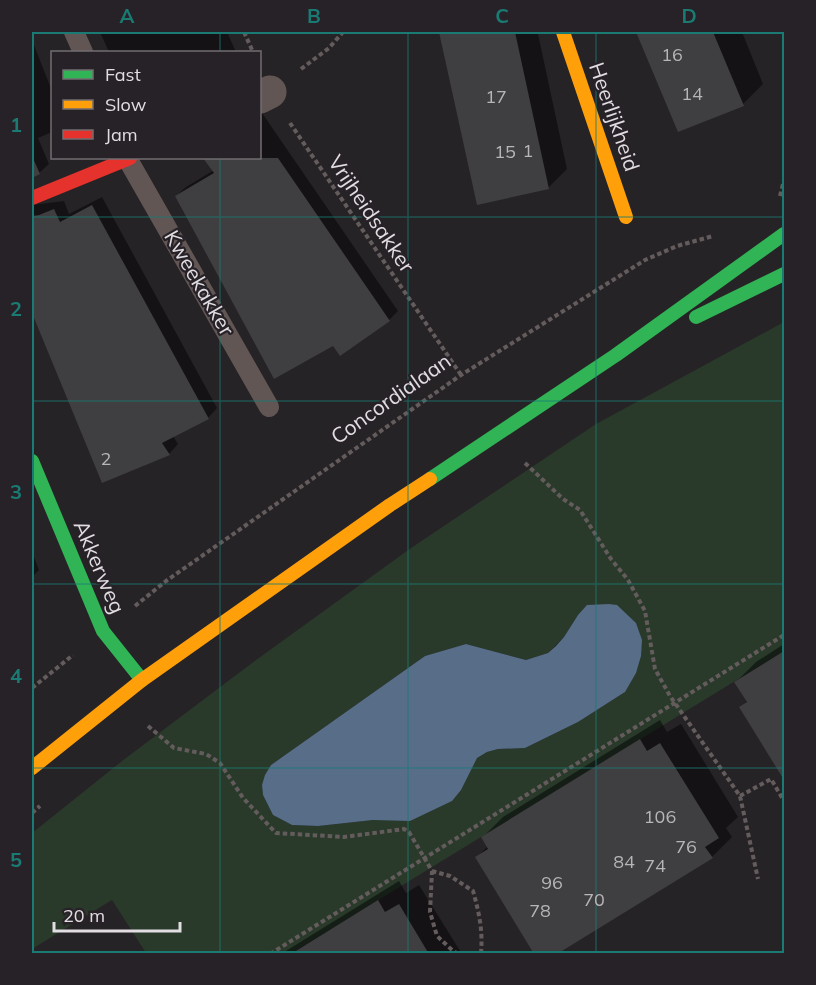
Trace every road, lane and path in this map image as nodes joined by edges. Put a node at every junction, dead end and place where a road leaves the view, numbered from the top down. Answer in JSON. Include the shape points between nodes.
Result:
{"nodes":[{"id":1,"x":74,"y":32,"type":"edge"},
{"id":2,"x":244,"y":32,"type":"edge"},
{"id":3,"x":343,"y":32,"type":"edge"},
{"id":4,"x":563,"y":32,"type":"edge"},
{"id":5,"x":83,"y":51,"type":"edge"},
{"id":6,"x":253,"y":51,"type":"edge"},
{"id":7,"x":265,"y":94,"type":"edge"},
{"id":8,"x":127,"y":159,"type":"edge"},
{"id":9,"x":130,"y":159,"type":"edge"},
{"id":10,"x":784,"y":180,"type":"edge"},
{"id":11,"x":32,"y":198,"type":"edge"},
{"id":12,"x":779,"y":199,"type":"dead end"},
{"id":13,"x":626,"y":217,"type":"dead end"},
{"id":14,"x":784,"y":234,"type":"edge"},
{"id":15,"x":714,"y":236,"type":"dead end"},
{"id":16,"x":784,"y":274,"type":"edge"},
{"id":17,"x":616,"y":355,"type":"junction"},
{"id":18,"x":461,"y":375,"type":"junction"},
{"id":19,"x":269,"y":407,"type":"dead end"},
{"id":20,"x":518,"y":456,"type":"dead end"},
{"id":21,"x":32,"y":461,"type":"edge"},
{"id":22,"x":103,"y":631,"type":"junction"},
{"id":23,"x":784,"y":635,"type":"edge"},
{"id":24,"x":142,"y":680,"type":"junction"},
{"id":25,"x":32,"y":688,"type":"edge"},
{"id":26,"x":676,"y":704,"type":"junction"},
{"id":27,"x":145,"y":723,"type":"dead end"},
{"id":28,"x":32,"y":768,"type":"edge"},
{"id":29,"x":740,"y":796,"type":"junction"},
{"id":30,"x":784,"y":801,"type":"edge"},
{"id":31,"x":424,"y":858,"type":"junction"},
{"id":32,"x":432,"y":871,"type":"junction"},
{"id":33,"x":758,"y":879,"type":"dead end"},
{"id":34,"x":481,"y":953,"type":"edge"},
{"id":35,"x":270,"y":954,"type":"edge"},
{"id":36,"x":458,"y":954,"type":"edge"}],
"edges":[{"from":1,"to":5,"type":"lane"},
{"from":2,"to":6,"type":"path"},
{"from":3,"to":7,"type":"path","via":[[329,48]]},
{"from":4,"to":13,"type":"main road","name":"Heerlijkheid"},
{"from":7,"to":18,"type":"path","name":"Vrijheidsakker"},
{"from":8,"to":11,"type":"main road","name":"Kweekakker"},
{"from":9,"to":19,"type":"lane","name":"Kweekakker"},
{"from":10,"to":12,"type":"path"},
{"from":14,"to":17,"type":"main road"},
{"from":15,"to":18,"type":"path","name":"Concordialaan","via":[[676,246],[645,260]]},
{"from":16,"to":17,"type":"main road"},
{"from":17,"to":24,"type":"main road","via":[[390,505]]},
{"from":18,"to":22,"type":"path","name":"Concordialaan","via":[[166,581]]},
{"from":20,"to":26,"type":"path","via":[[580,510],[628,580],[645,611],[656,669]]},
{"from":21,"to":22,"type":"main road","name":"Akkerweg"},
{"from":22,"to":24,"type":"main road","name":"Akkerweg"},
{"from":22,"to":25,"type":"path","name":"Concordialaan"},
{"from":23,"to":26,"type":"path"},
{"from":24,"to":28,"type":"main road"},
{"from":26,"to":29,"type":"path"},
{"from":26,"to":31,"type":"path"},
{"from":27,"to":31,"type":"path","via":[[174,748],[207,754],[220,763],[243,798],[276,833],[344,837],[404,829]]},
{"from":29,"to":30,"type":"path","via":[[771,779]]},
{"from":29,"to":33,"type":"path"},
{"from":31,"to":32,"type":"path"},
{"from":31,"to":35,"type":"path"},
{"from":32,"to":34,"type":"path","via":[[450,876],[473,891],[480,914]]},
{"from":32,"to":36,"type":"path","via":[[430,912],[437,936]]}]}
